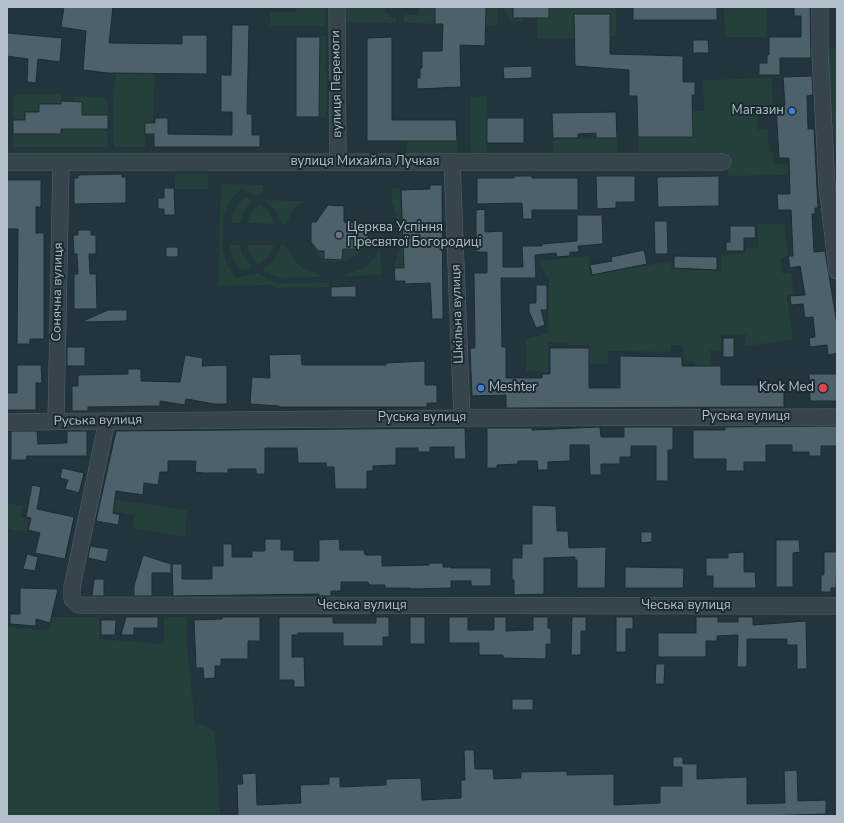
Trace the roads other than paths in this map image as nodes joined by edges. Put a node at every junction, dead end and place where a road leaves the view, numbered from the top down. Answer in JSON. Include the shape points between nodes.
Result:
{"nodes":[{"id":1,"x":337,"y":7,"type":"edge"},
{"id":2,"x":820,"y":7,"type":"edge"},
{"id":3,"x":7,"y":162,"type":"edge"},
{"id":4,"x":61,"y":162,"type":"junction"},
{"id":5,"x":338,"y":162,"type":"junction"},
{"id":6,"x":452,"y":162,"type":"junction"},
{"id":7,"x":723,"y":162,"type":"dead end"},
{"id":8,"x":837,"y":271,"type":"edge"},
{"id":9,"x":837,"y":417,"type":"edge"},
{"id":10,"x":462,"y":418,"type":"junction"},
{"id":11,"x":107,"y":421,"type":"junction"},
{"id":12,"x":7,"y":422,"type":"edge"},
{"id":13,"x":56,"y":422,"type":"junction"},
{"id":14,"x":837,"y":606,"type":"edge"}],
"edges":[{"from":1,"to":5,"type":"street","name":"вулиця Перемоги"},
{"from":2,"to":8,"type":"street","via":[[827,186]]},
{"from":3,"to":4,"type":"street","name":"вулиця Михайла Лучкая"},
{"from":4,"to":5,"type":"street","name":"вулиця Михайла Лучкая"},
{"from":4,"to":13,"type":"street","name":"Сонячна вулиця"},
{"from":5,"to":6,"type":"street","name":"вулиця Михайла Лучкая"},
{"from":6,"to":7,"type":"street","name":"вулиця Михайла Лучкая"},
{"from":6,"to":10,"type":"street","name":"Шкільна вулиця"},
{"from":9,"to":10,"type":"street","name":"Руська вулиця"},
{"from":10,"to":11,"type":"street","name":"Руська вулиця"},
{"from":11,"to":13,"type":"street","name":"Руська вулиця"},
{"from":11,"to":14,"type":"street","name":"Чеська вулиця","via":[[72,587],[72,599],[78,605]]},
{"from":12,"to":13,"type":"street","name":"Руська вулиця"}]}
